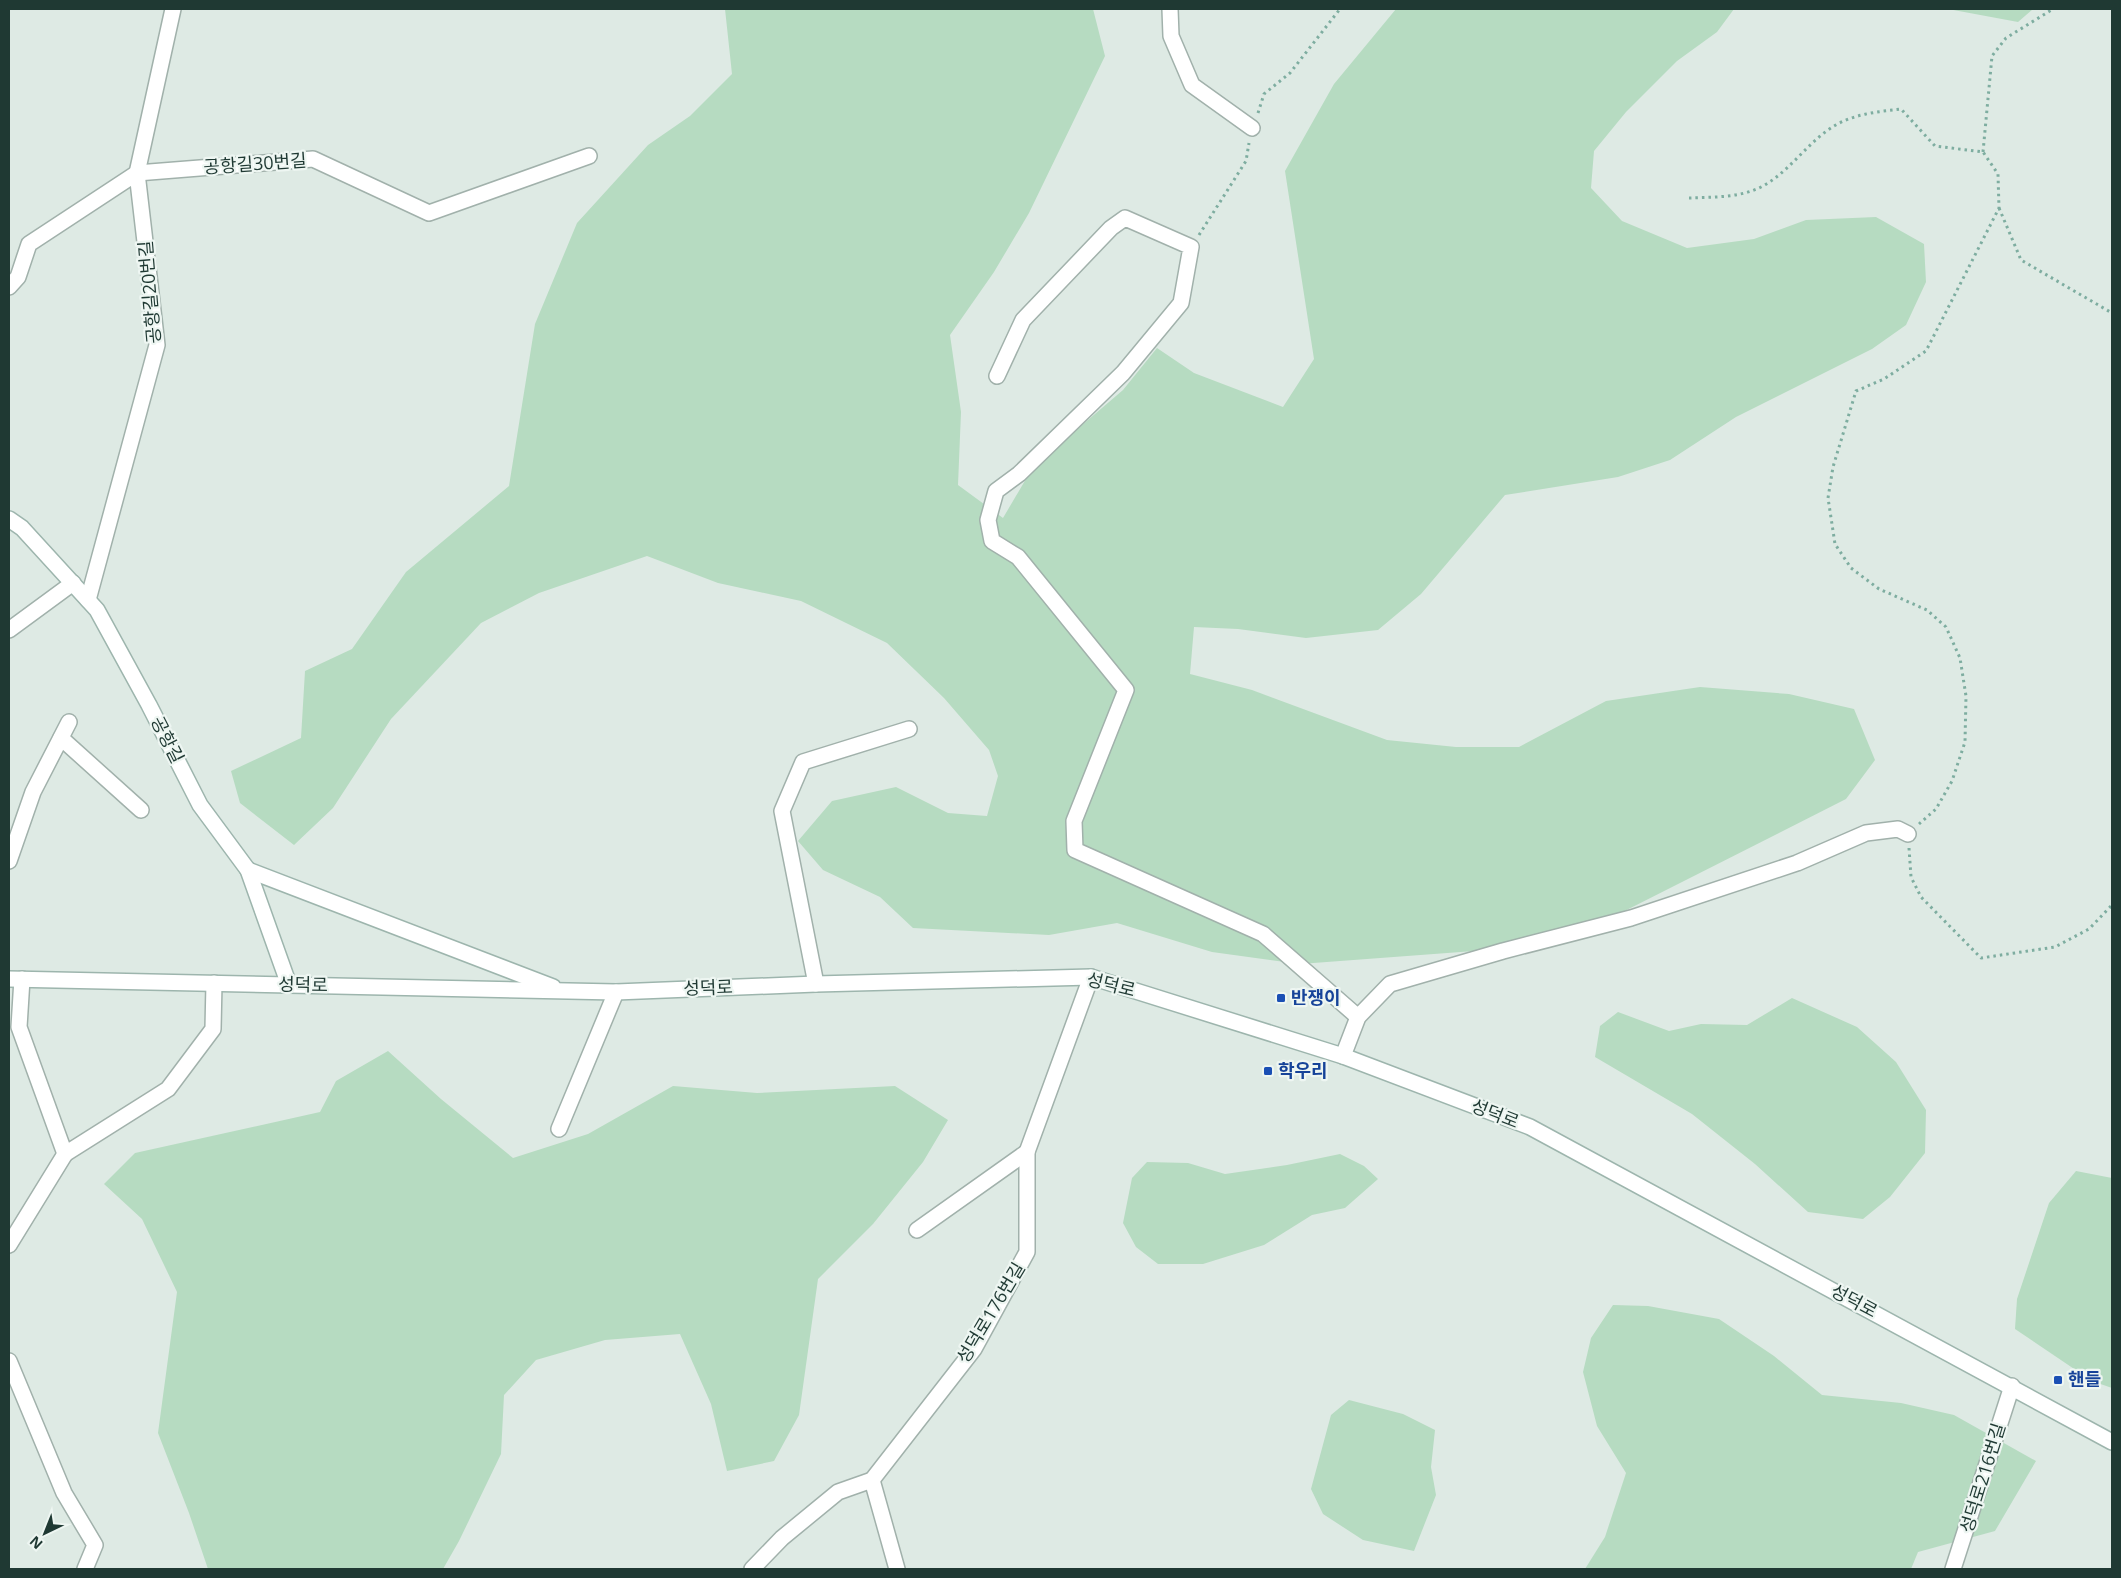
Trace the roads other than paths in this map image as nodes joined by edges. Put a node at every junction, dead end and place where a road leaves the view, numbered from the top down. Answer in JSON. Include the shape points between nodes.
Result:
{"nodes":[{"id":1,"x":173,"y":9,"type":"edge"},
{"id":2,"x":1170,"y":9,"type":"edge"},
{"id":3,"x":1252,"y":128,"type":"dead end"},
{"id":4,"x":590,"y":156,"type":"dead end"},
{"id":5,"x":137,"y":172,"type":"junction"},
{"id":6,"x":9,"y":288,"type":"edge"},
{"id":7,"x":997,"y":376,"type":"dead end"},
{"id":8,"x":9,"y":519,"type":"edge"},
{"id":9,"x":73,"y":583,"type":"junction"},
{"id":10,"x":88,"y":600,"type":"junction"},
{"id":11,"x":9,"y":630,"type":"edge"},
{"id":12,"x":70,"y":722,"type":"dead end"},
{"id":13,"x":909,"y":729,"type":"dead end"},
{"id":14,"x":61,"y":738,"type":"junction"},
{"id":15,"x":141,"y":810,"type":"dead end"},
{"id":16,"x":1908,"y":834,"type":"road end"},
{"id":17,"x":9,"y":861,"type":"edge"},
{"id":18,"x":248,"y":870,"type":"junction"},
{"id":19,"x":1091,"y":977,"type":"junction"},
{"id":20,"x":15,"y":979,"type":"edge"},
{"id":21,"x":214,"y":983,"type":"junction"},
{"id":22,"x":816,"y":984,"type":"junction"},
{"id":23,"x":289,"y":985,"type":"junction"},
{"id":24,"x":564,"y":991,"type":"junction"},
{"id":25,"x":616,"y":992,"type":"junction"},
{"id":26,"x":1358,"y":1018,"type":"junction"},
{"id":27,"x":1343,"y":1056,"type":"junction"},
{"id":28,"x":559,"y":1129,"type":"dead end"},
{"id":29,"x":1027,"y":1152,"type":"junction"},
{"id":30,"x":65,"y":1154,"type":"junction"},
{"id":31,"x":917,"y":1230,"type":"dead end"},
{"id":32,"x":9,"y":1245,"type":"edge"},
{"id":33,"x":9,"y":1361,"type":"edge"},
{"id":34,"x":2012,"y":1386,"type":"junction"},
{"id":35,"x":2112,"y":1442,"type":"edge"},
{"id":36,"x":872,"y":1480,"type":"junction"},
{"id":37,"x":85,"y":1569,"type":"edge"},
{"id":38,"x":752,"y":1569,"type":"edge"},
{"id":39,"x":897,"y":1569,"type":"edge"},
{"id":40,"x":1953,"y":1569,"type":"edge"}],
"edges":[{"from":1,"to":5,"type":"street","name":"공항길20번길"},
{"from":2,"to":3,"type":"street","via":[[1171,36],[1192,85]]},
{"from":4,"to":5,"type":"street","name":"공항길30번길","via":[[429,213],[313,159]]},
{"from":5,"to":6,"type":"street","name":"공항길30번길","via":[[29,244],[18,277]]},
{"from":5,"to":10,"type":"street","name":"공항길20번길","via":[[157,344]]},
{"from":7,"to":26,"type":"street","via":[[1024,320],[1111,228],[1125,218],[1191,247],[1181,303],[1122,373],[1018,474],[996,491],[988,520],[992,541],[1018,557],[1126,690],[1074,822],[1075,850],[1263,934]]},
{"from":8,"to":9,"type":"street","name":"공항길","via":[[22,528]]},
{"from":9,"to":10,"type":"street","name":"공항길"},
{"from":9,"to":11,"type":"street"},
{"from":10,"to":18,"type":"street","name":"공항길","via":[[97,610],[149,705],[200,805]]},
{"from":12,"to":14,"type":"street"},
{"from":13,"to":22,"type":"street","via":[[803,762],[782,811]]},
{"from":14,"to":15,"type":"street"},
{"from":14,"to":17,"type":"street","via":[[33,792]]},
{"from":16,"to":26,"type":"street","via":[[1898,829],[1866,833],[1797,863],[1631,918],[1390,984]]},
{"from":18,"to":23,"type":"street","name":"공항길"},
{"from":18,"to":24,"type":"street"},
{"from":19,"to":22,"type":"street","name":"성덕로"},
{"from":19,"to":27,"type":"street","name":"성덕로"},
{"from":19,"to":29,"type":"street","name":"성덕로176번길"},
{"from":20,"to":21,"type":"street","name":"성덕로"},
{"from":20,"to":30,"type":"street","via":[[19,1026]]},
{"from":21,"to":23,"type":"street","name":"성덕로"},
{"from":21,"to":30,"type":"street","via":[[214,1030],[168,1089]]},
{"from":22,"to":25,"type":"street","name":"성덕로"},
{"from":23,"to":24,"type":"street","name":"성덕로"},
{"from":24,"to":25,"type":"street","name":"성덕로"},
{"from":25,"to":28,"type":"street"},
{"from":26,"to":27,"type":"street"},
{"from":27,"to":34,"type":"street","name":"성덕로","via":[[1530,1127]]},
{"from":29,"to":31,"type":"street"},
{"from":29,"to":36,"type":"street","name":"성덕로176번길","via":[[1027,1252],[974,1349]]},
{"from":30,"to":32,"type":"street"},
{"from":33,"to":37,"type":"street","via":[[64,1493],[95,1545]]},
{"from":34,"to":35,"type":"street","name":"성덕로"},
{"from":34,"to":40,"type":"street","name":"성덕로216번길"},
{"from":36,"to":38,"type":"street","via":[[838,1492],[782,1538]]},
{"from":36,"to":39,"type":"street"}]}
